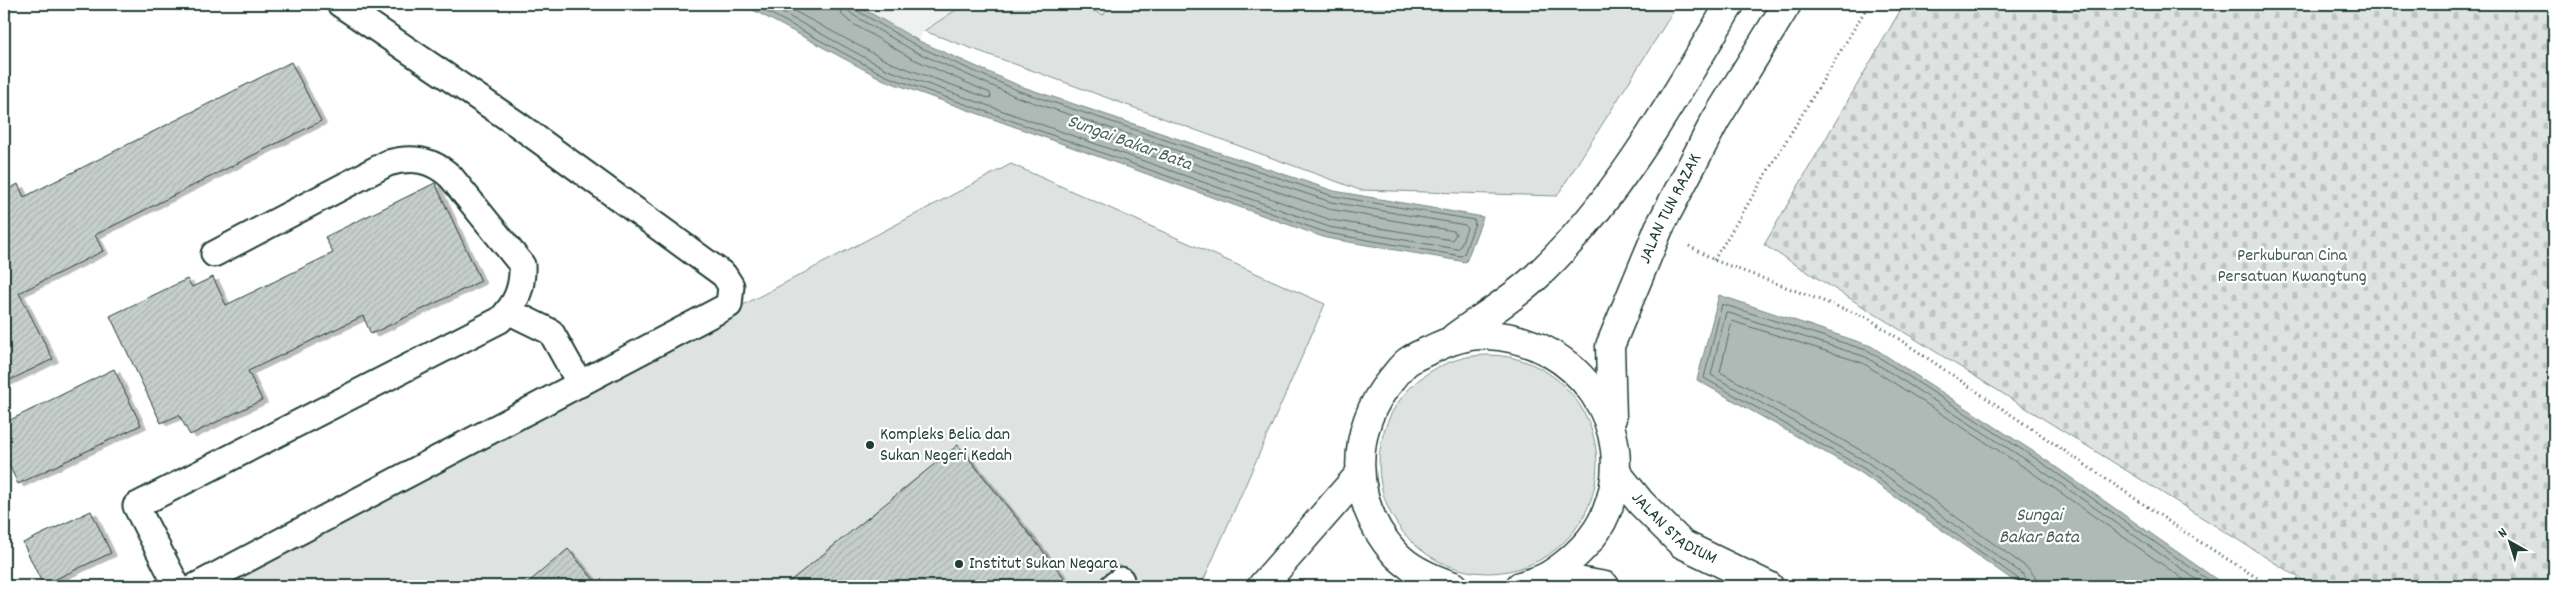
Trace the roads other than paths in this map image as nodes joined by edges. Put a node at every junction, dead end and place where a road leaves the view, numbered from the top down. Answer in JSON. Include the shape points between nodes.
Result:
{"nodes":[{"id":1,"x":340,"y":4,"type":"edge"},
{"id":2,"x":1730,"y":4,"type":"edge"},
{"id":3,"x":1787,"y":4,"type":"edge"},
{"id":4,"x":214,"y":254,"type":"dead end"},
{"id":5,"x":508,"y":311,"type":"junction"},
{"id":6,"x":1451,"y":340,"type":"junction"},
{"id":7,"x":580,"y":384,"type":"junction"},
{"id":8,"x":1612,"y":430,"type":"junction"},
{"id":9,"x":1616,"y":472,"type":"junction"},
{"id":10,"x":1359,"y":475,"type":"junction"},
{"id":11,"x":1550,"y":576,"type":"junction"},
{"id":12,"x":177,"y":586,"type":"edge"},
{"id":13,"x":196,"y":586,"type":"edge"},
{"id":14,"x":1262,"y":586,"type":"edge"},
{"id":15,"x":1454,"y":586,"type":"edge"},
{"id":16,"x":1520,"y":586,"type":"edge"},
{"id":17,"x":1605,"y":586,"type":"edge"},
{"id":18,"x":1769,"y":586,"type":"edge"}],
"edges":[{"from":1,"to":7,"type":"lane","via":[[517,124],[729,279],[729,305]]},
{"from":2,"to":6,"type":"main road","via":[[1675,95],[1597,211],[1536,277]]},
{"from":3,"to":8,"type":"main road","name":"JALAN TUN RAZAK","via":[[1715,121],[1658,228],[1610,346]]},
{"from":4,"to":5,"type":"lane","via":[[388,163],[415,158],[441,168],[451,177],[522,265],[520,289]]},
{"from":5,"to":7,"type":"lane","via":[[551,332]]},
{"from":5,"to":12,"type":"lane","via":[[500,320],[136,506]]},
{"from":6,"to":8,"type":"main road","via":[[1487,334],[1529,341],[1566,361],[1595,392]]},
{"from":6,"to":10,"type":"main road","via":[[1408,361],[1380,393],[1362,433]]},
{"from":7,"to":13,"type":"lane"},
{"from":8,"to":9,"type":"main road"},
{"from":9,"to":11,"type":"main road","via":[[1606,514],[1582,549]]},
{"from":9,"to":18,"type":"main road","name":"JALAN STADIUM","via":[[1641,504],[1682,544]]},
{"from":10,"to":14,"type":"main road"},
{"from":10,"to":15,"type":"main road","via":[[1369,516],[1393,552],[1427,577]]},
{"from":11,"to":16,"type":"main road"},
{"from":11,"to":17,"type":"main road"}]}
